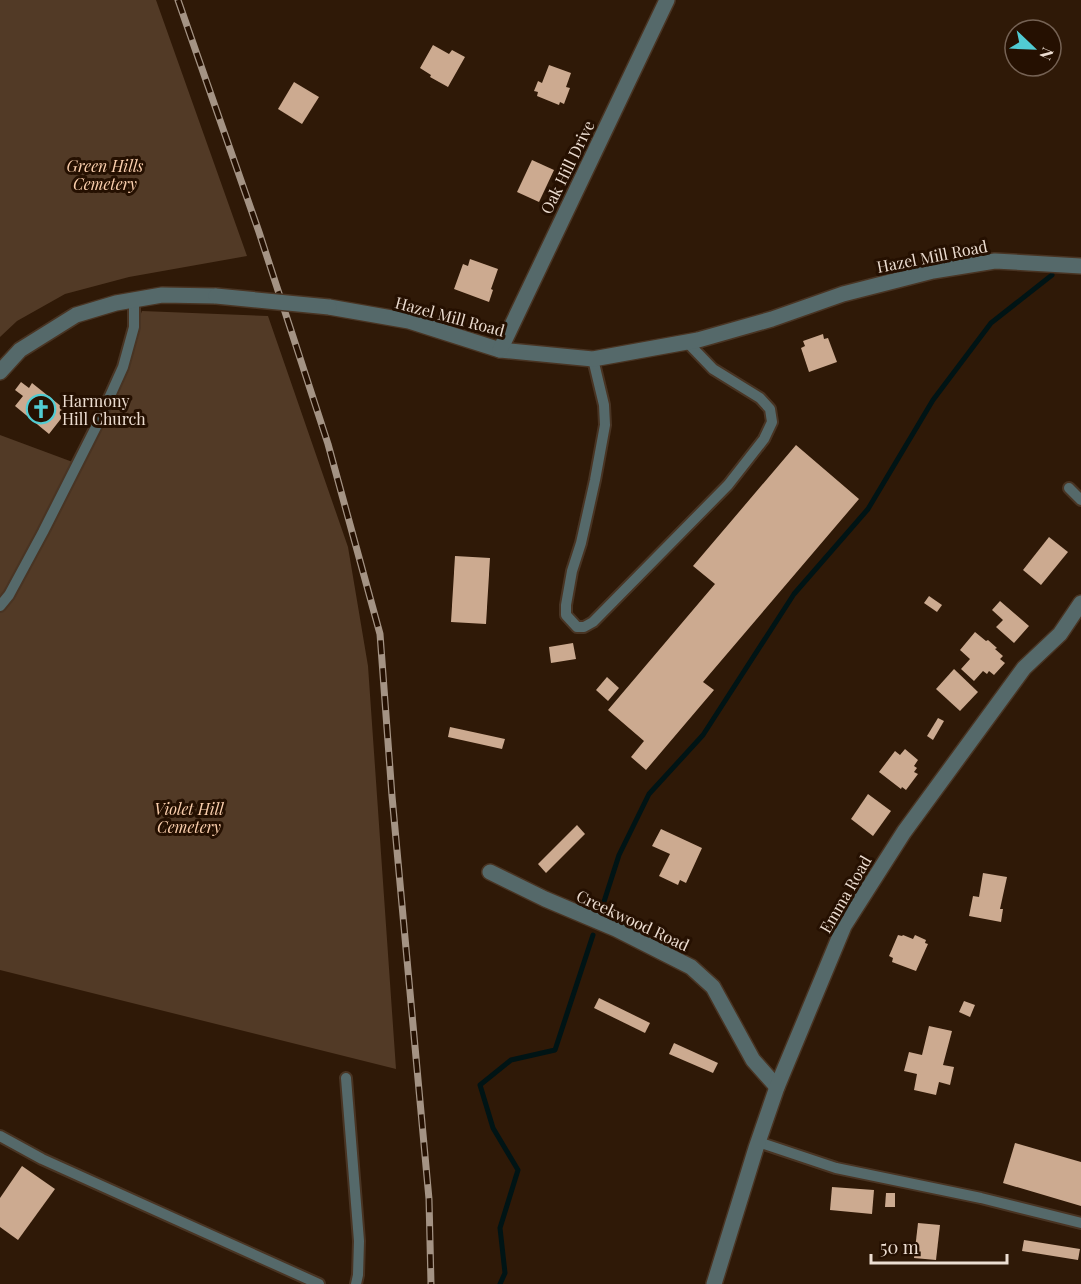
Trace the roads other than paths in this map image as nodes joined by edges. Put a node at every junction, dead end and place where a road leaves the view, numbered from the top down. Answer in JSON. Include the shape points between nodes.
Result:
{"nodes":[{"id":1,"x":667,"y":0,"type":"edge"},
{"id":2,"x":1081,"y":266,"type":"edge"},
{"id":3,"x":134,"y":300,"type":"junction"},
{"id":4,"x":687,"y":342,"type":"junction"},
{"id":5,"x":500,"y":350,"type":"junction"},
{"id":6,"x":593,"y":359,"type":"junction"},
{"id":7,"x":0,"y":372,"type":"edge"},
{"id":8,"x":1069,"y":488,"type":"dead end"},
{"id":9,"x":1081,"y":500,"type":"edge"},
{"id":10,"x":1081,"y":603,"type":"edge"},
{"id":11,"x":0,"y":606,"type":"edge"},
{"id":12,"x":490,"y":872,"type":"dead end"},
{"id":13,"x":346,"y":1078,"type":"dead end"},
{"id":14,"x":777,"y":1087,"type":"junction"},
{"id":15,"x":0,"y":1136,"type":"edge"},
{"id":16,"x":758,"y":1142,"type":"junction"},
{"id":17,"x":1081,"y":1223,"type":"edge"},
{"id":18,"x":319,"y":1284,"type":"edge"},
{"id":19,"x":356,"y":1284,"type":"edge"},
{"id":20,"x":714,"y":1284,"type":"edge"}],
"edges":[{"from":1,"to":5,"type":"street","name":"Oak Hill Drive"},
{"from":2,"to":4,"type":"street","name":"Hazel Mill Road","via":[[995,261],[933,271]]},
{"from":3,"to":5,"type":"street","name":"Hazel Mill Road","bridge":true,"via":[[162,295],[216,296],[329,306],[410,321]]},
{"from":3,"to":7,"type":"street","name":"Hazel Mill Road","via":[[76,315],[20,350]]},
{"from":3,"to":11,"type":"lane","via":[[134,327],[123,367],[43,532]]},
{"from":4,"to":6,"type":"street","name":"Hazel Mill Road"},
{"from":4,"to":6,"type":"lane","via":[[713,369],[760,398],[770,409],[772,422],[764,439],[728,485],[593,622],[577,627],[566,615],[566,605],[605,425]]},
{"from":5,"to":6,"type":"street","name":"Hazel Mill Road"},
{"from":8,"to":9,"type":"lane"},
{"from":10,"to":14,"type":"street","name":"Emma Road","via":[[1060,634],[1024,668],[904,832],[844,926]]},
{"from":12,"to":14,"type":"street","name":"Creekwood Road","via":[[691,967],[713,987],[753,1060]]},
{"from":13,"to":19,"type":"lane","via":[[358,1241]]},
{"from":14,"to":16,"type":"street","name":"Emma Road"},
{"from":15,"to":18,"type":"lane","via":[[42,1159]]},
{"from":16,"to":17,"type":"lane","via":[[836,1168]]},
{"from":16,"to":20,"type":"street","name":"Emma Road"}]}
